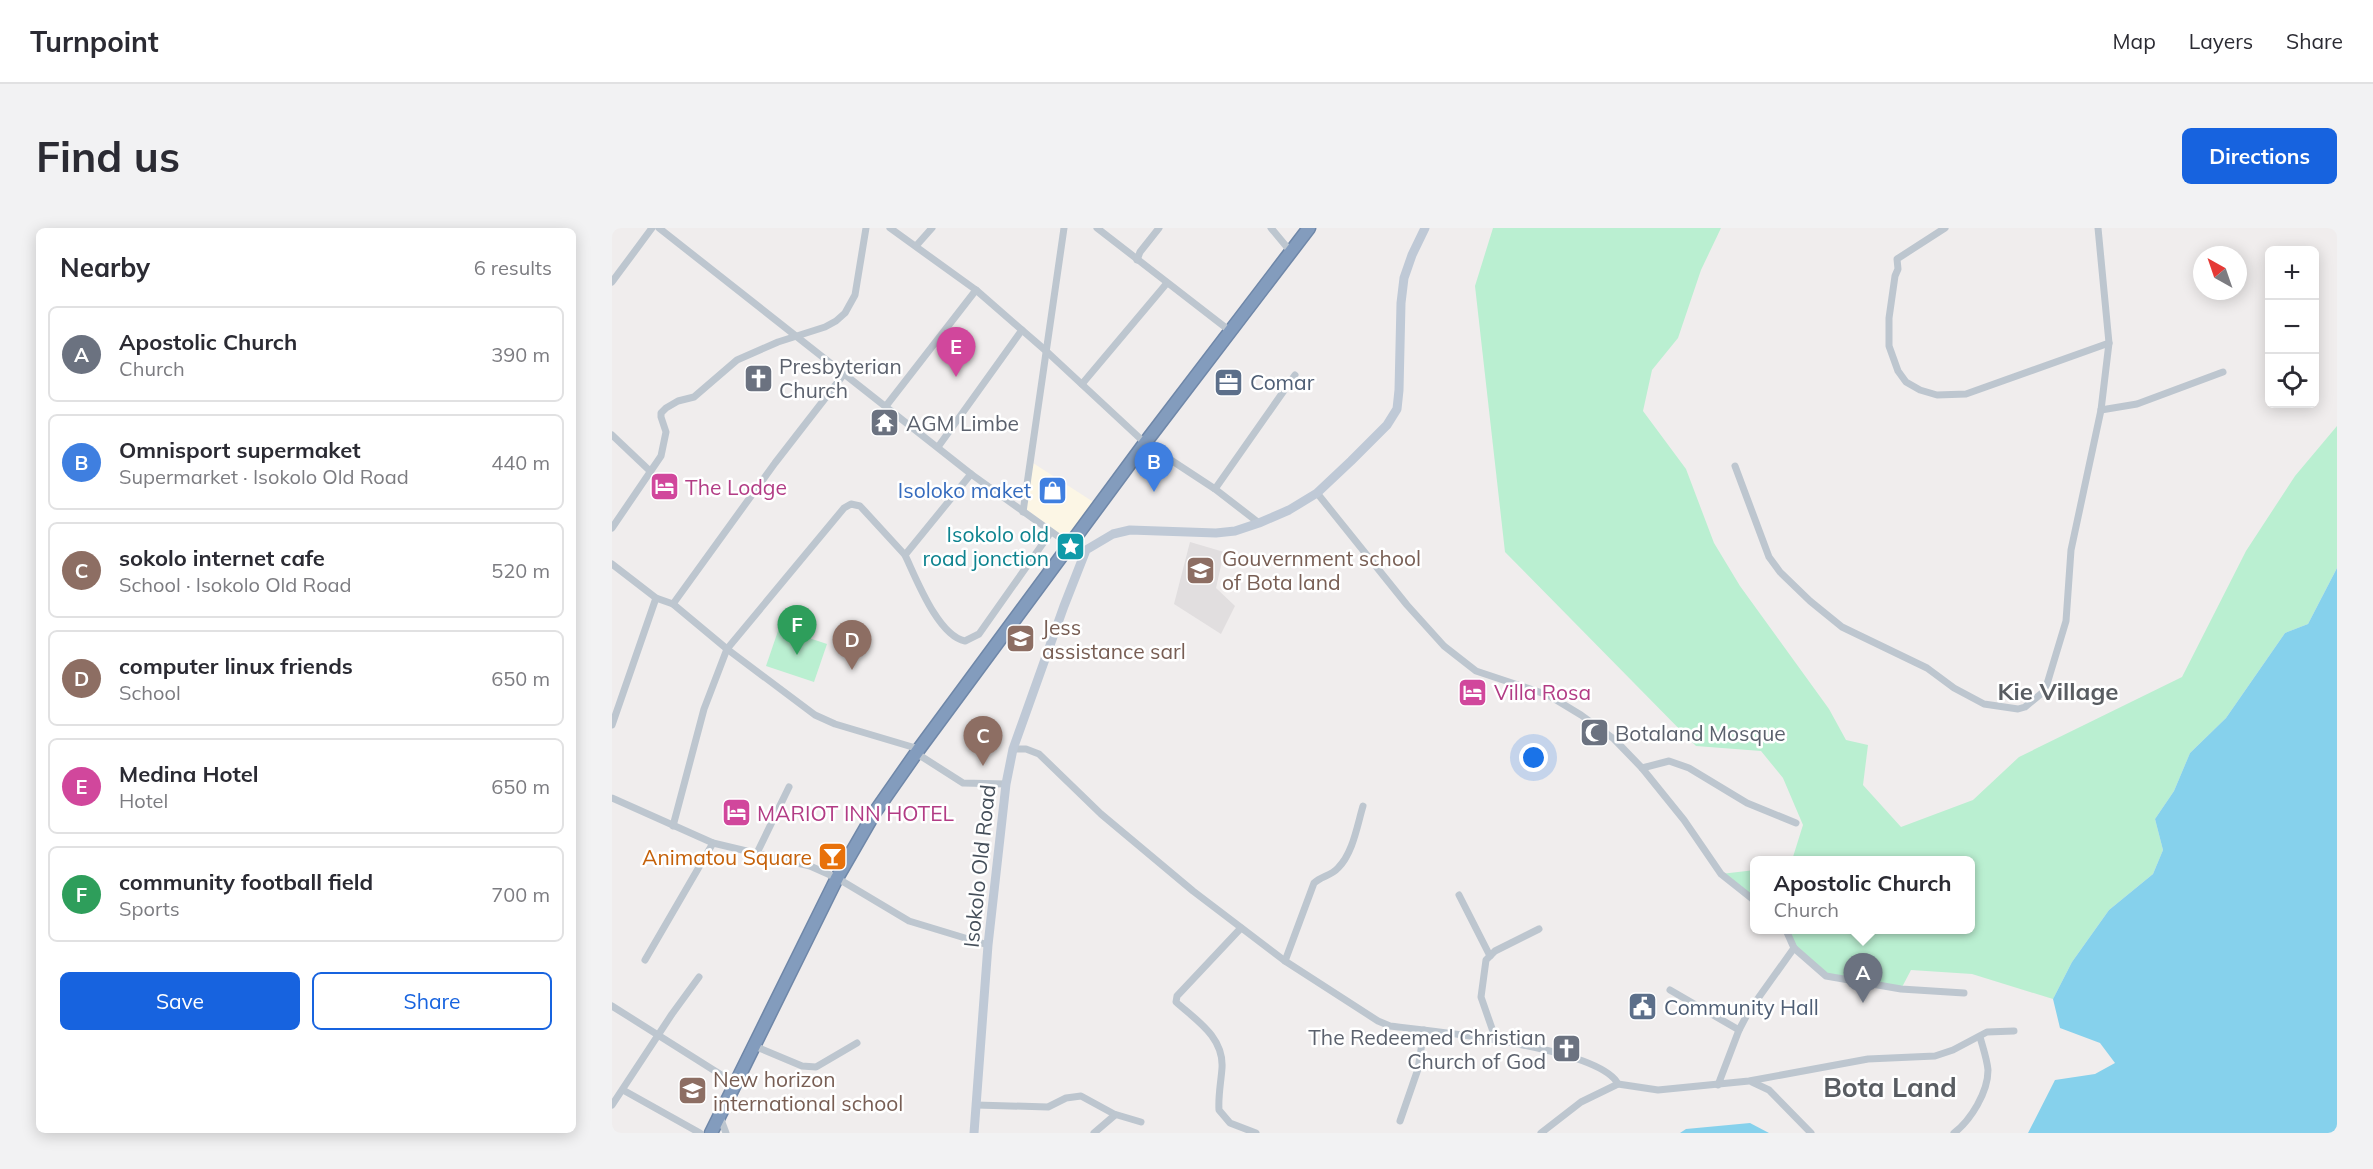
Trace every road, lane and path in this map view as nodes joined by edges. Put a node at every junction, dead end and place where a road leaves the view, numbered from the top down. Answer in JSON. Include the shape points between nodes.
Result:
{"nodes":[{"id":1,"x":652,"y":228,"type":"edge"},
{"id":2,"x":659,"y":228,"type":"edge"},
{"id":3,"x":866,"y":228,"type":"edge"},
{"id":4,"x":890,"y":228,"type":"edge"},
{"id":5,"x":932,"y":228,"type":"edge"},
{"id":6,"x":1064,"y":228,"type":"edge"},
{"id":7,"x":1097,"y":228,"type":"edge"},
{"id":8,"x":1160,"y":228,"type":"edge"},
{"id":9,"x":1271,"y":228,"type":"edge"},
{"id":10,"x":1309,"y":228,"type":"edge"},
{"id":11,"x":1425,"y":228,"type":"edge"},
{"id":12,"x":1945,"y":228,"type":"edge"},
{"id":13,"x":2098,"y":228,"type":"edge"},
{"id":14,"x":916,"y":246,"type":"junction"},
{"id":15,"x":1291,"y":252,"type":"junction"},
{"id":16,"x":1137,"y":260,"type":"junction"},
{"id":17,"x":612,"y":282,"type":"edge"},
{"id":18,"x":1167,"y":283,"type":"junction"},
{"id":19,"x":976,"y":290,"type":"junction"},
{"id":20,"x":1022,"y":330,"type":"junction"},
{"id":21,"x":1230,"y":331,"type":"junction"},
{"id":22,"x":796,"y":336,"type":"junction"},
{"id":23,"x":2109,"y":343,"type":"junction"},
{"id":24,"x":1045,"y":350,"type":"junction"},
{"id":25,"x":2223,"y":372,"type":"dead end"},
{"id":26,"x":844,"y":374,"type":"junction"},
{"id":27,"x":1295,"y":375,"type":"dead end"},
{"id":28,"x":1082,"y":384,"type":"junction"},
{"id":29,"x":886,"y":406,"type":"junction"},
{"id":30,"x":2101,"y":410,"type":"junction"},
{"id":31,"x":612,"y":435,"type":"edge"},
{"id":32,"x":1145,"y":443,"type":"junction"},
{"id":33,"x":938,"y":447,"type":"junction"},
{"id":34,"x":1735,"y":466,"type":"dead end"},
{"id":35,"x":650,"y":471,"type":"junction"},
{"id":36,"x":971,"y":474,"type":"junction"},
{"id":37,"x":1215,"y":489,"type":"junction"},
{"id":38,"x":1317,"y":493,"type":"junction"},
{"id":39,"x":1023,"y":512,"type":"junction"},
{"id":40,"x":1259,"y":523,"type":"junction"},
{"id":41,"x":612,"y":528,"type":"edge"},
{"id":42,"x":1050,"y":532,"type":"junction"},
{"id":43,"x":1073,"y":542,"type":"junction"},
{"id":44,"x":1086,"y":550,"type":"junction"},
{"id":45,"x":905,"y":555,"type":"junction"},
{"id":46,"x":612,"y":564,"type":"edge"},
{"id":47,"x":656,"y":598,"type":"junction"},
{"id":48,"x":673,"y":604,"type":"junction"},
{"id":49,"x":727,"y":649,"type":"junction"},
{"id":50,"x":612,"y":725,"type":"edge"},
{"id":51,"x":1013,"y":749,"type":"junction"},
{"id":52,"x":918,"y":751,"type":"junction"},
{"id":53,"x":1641,"y":768,"type":"junction"},
{"id":54,"x":1006,"y":784,"type":"junction"},
{"id":55,"x":789,"y":787,"type":"dead end"},
{"id":56,"x":612,"y":798,"type":"edge"},
{"id":57,"x":1363,"y":806,"type":"dead end"},
{"id":58,"x":1796,"y":823,"type":"dead end"},
{"id":59,"x":673,"y":826,"type":"junction"},
{"id":60,"x":713,"y":843,"type":"junction"},
{"id":61,"x":756,"y":855,"type":"junction"},
{"id":62,"x":837,"y":878,"type":"junction"},
{"id":63,"x":1459,"y":895,"type":"dead end"},
{"id":64,"x":1750,"y":897,"type":"edge"},
{"id":65,"x":1241,"y":928,"type":"junction"},
{"id":66,"x":1539,"y":929,"type":"dead end"},
{"id":67,"x":1788,"y":934,"type":"edge"},
{"id":68,"x":988,"y":945,"type":"junction"},
{"id":69,"x":1794,"y":948,"type":"junction"},
{"id":70,"x":1490,"y":956,"type":"junction"},
{"id":71,"x":645,"y":960,"type":"dead end"},
{"id":72,"x":1285,"y":961,"type":"junction"},
{"id":73,"x":699,"y":977,"type":"dead end"},
{"id":74,"x":1670,"y":990,"type":"dead end"},
{"id":75,"x":1964,"y":993,"type":"dead end"},
{"id":76,"x":612,"y":1006,"type":"edge"},
{"id":77,"x":1424,"y":1030,"type":"junction"},
{"id":78,"x":1739,"y":1030,"type":"junction"},
{"id":79,"x":2013,"y":1031,"type":"dead end"},
{"id":80,"x":658,"y":1036,"type":"junction"},
{"id":81,"x":1980,"y":1037,"type":"junction"},
{"id":82,"x":1496,"y":1040,"type":"junction"},
{"id":83,"x":857,"y":1043,"type":"dead end"},
{"id":84,"x":752,"y":1045,"type":"junction"},
{"id":85,"x":1749,"y":1081,"type":"junction"},
{"id":86,"x":734,"y":1083,"type":"junction"},
{"id":87,"x":1618,"y":1084,"type":"junction"},
{"id":88,"x":1718,"y":1085,"type":"junction"},
{"id":89,"x":623,"y":1090,"type":"junction"},
{"id":90,"x":612,"y":1105,"type":"edge"},
{"id":91,"x":976,"y":1105,"type":"junction"},
{"id":92,"x":719,"y":1115,"type":"junction"},
{"id":93,"x":1115,"y":1115,"type":"junction"},
{"id":94,"x":1400,"y":1121,"type":"dead end"},
{"id":95,"x":1141,"y":1122,"type":"dead end"},
{"id":96,"x":700,"y":1133,"type":"edge"},
{"id":97,"x":711,"y":1133,"type":"edge"},
{"id":98,"x":726,"y":1133,"type":"edge"},
{"id":99,"x":974,"y":1133,"type":"edge"},
{"id":100,"x":1094,"y":1133,"type":"edge"},
{"id":101,"x":1256,"y":1133,"type":"edge"},
{"id":102,"x":1540,"y":1133,"type":"edge"},
{"id":103,"x":1811,"y":1133,"type":"edge"},
{"id":104,"x":1954,"y":1133,"type":"edge"}],
"edges":[{"from":1,"to":17,"type":"street"},
{"from":2,"to":22,"type":"street"},
{"from":3,"to":22,"type":"street","via":[[852,303],[836,321]]},
{"from":4,"to":14,"type":"street"},
{"from":5,"to":14,"type":"street"},
{"from":6,"to":24,"type":"street"},
{"from":7,"to":16,"type":"street"},
{"from":8,"to":16,"type":"street"},
{"from":9,"to":15,"type":"street"},
{"from":10,"to":15,"type":"highway"},
{"from":11,"to":38,"type":"street","via":[[1404,278],[1397,409],[1388,425]]},
{"from":12,"to":23,"type":"street","via":[[1897,258],[1888,339],[1898,371],[1906,382],[1937,395],[1966,394]]},
{"from":13,"to":23,"type":"street"},
{"from":14,"to":19,"type":"street"},
{"from":15,"to":21,"type":"highway"},
{"from":16,"to":18,"type":"street"},
{"from":18,"to":21,"type":"street"},
{"from":18,"to":28,"type":"street"},
{"from":19,"to":20,"type":"street"},
{"from":19,"to":29,"type":"street"},
{"from":20,"to":24,"type":"street"},
{"from":20,"to":33,"type":"street"},
{"from":21,"to":32,"type":"highway"},
{"from":22,"to":26,"type":"street"},
{"from":22,"to":35,"type":"street","via":[[737,360],[694,397],[661,412],[665,445]]},
{"from":23,"to":30,"type":"street"},
{"from":24,"to":28,"type":"street"},
{"from":24,"to":39,"type":"street"},
{"from":25,"to":30,"type":"street","via":[[2137,404]]},
{"from":26,"to":29,"type":"street"},
{"from":26,"to":48,"type":"street"},
{"from":27,"to":37,"type":"street"},
{"from":28,"to":32,"type":"street"},
{"from":29,"to":33,"type":"street"},
{"from":30,"to":34,"type":"street","via":[[2073,538],[2066,621],[2057,658],[2042,693],[2018,709],[1975,700],[1928,668],[1860,638],[1830,619],[1768,557]]},
{"from":31,"to":35,"type":"street"},
{"from":32,"to":37,"type":"street"},
{"from":32,"to":43,"type":"highway"},
{"from":33,"to":36,"type":"street"},
{"from":35,"to":41,"type":"street"},
{"from":36,"to":39,"type":"street"},
{"from":36,"to":45,"type":"street"},
{"from":37,"to":40,"type":"street"},
{"from":38,"to":40,"type":"street"},
{"from":38,"to":53,"type":"street","via":[[1444,646],[1476,670],[1539,690],[1566,705],[1614,739]]},
{"from":39,"to":42,"type":"street"},
{"from":40,"to":44,"type":"street","via":[[1216,533],[1130,530],[1113,534]]},
{"from":42,"to":43,"type":"street"},
{"from":42,"to":45,"type":"street","via":[[979,634],[965,641],[953,637],[925,598]]},
{"from":43,"to":44,"type":"street"},
{"from":43,"to":52,"type":"highway"},
{"from":44,"to":51,"type":"street","name":"Isokolo Old Road"},
{"from":45,"to":49,"type":"street","via":[[860,506],[851,504]]},
{"from":46,"to":47,"type":"street"},
{"from":47,"to":48,"type":"street"},
{"from":47,"to":50,"type":"street"},
{"from":48,"to":49,"type":"street"},
{"from":49,"to":52,"type":"street","via":[[815,715]]},
{"from":49,"to":59,"type":"street","via":[[704,709]]},
{"from":51,"to":54,"type":"street","name":"Isokolo Old Road"},
{"from":51,"to":65,"type":"street","via":[[1039,754],[1122,832]]},
{"from":52,"to":54,"type":"street","via":[[963,783]]},
{"from":52,"to":62,"type":"highway","via":[[875,812]]},
{"from":53,"to":58,"type":"street","via":[[1669,761],[1689,768],[1747,803]]},
{"from":53,"to":64,"type":"street","via":[[1721,874]]},
{"from":54,"to":68,"type":"street","name":"Isokolo Old Road"},
{"from":55,"to":61,"type":"street"},
{"from":56,"to":59,"type":"street"},
{"from":57,"to":72,"type":"street","via":[[1345,859],[1336,870],[1314,883]]},
{"from":59,"to":60,"type":"street"},
{"from":60,"to":61,"type":"street"},
{"from":60,"to":71,"type":"street"},
{"from":61,"to":62,"type":"street","via":[[810,866]]},
{"from":62,"to":68,"type":"street","via":[[909,921]]},
{"from":62,"to":84,"type":"highway"},
{"from":63,"to":70,"type":"street"},
{"from":65,"to":72,"type":"street"},
{"from":65,"to":101,"type":"street","via":[[1177,996],[1176,1002],[1213,1036],[1219,1048],[1219,1110],[1230,1123]]},
{"from":66,"to":70,"type":"street"},
{"from":67,"to":69,"type":"street"},
{"from":68,"to":91,"type":"street","name":"Isokolo Old Road"},
{"from":69,"to":75,"type":"street","via":[[1826,976],[1901,989]]},
{"from":69,"to":78,"type":"street"},
{"from":70,"to":82,"type":"street","via":[[1481,997]]},
{"from":72,"to":77,"type":"street","via":[[1384,1024]]},
{"from":73,"to":80,"type":"street"},
{"from":74,"to":78,"type":"street"},
{"from":76,"to":80,"type":"street"},
{"from":77,"to":82,"type":"street"},
{"from":77,"to":94,"type":"street","via":[[1418,1069]]},
{"from":78,"to":88,"type":"street"},
{"from":79,"to":81,"type":"street","via":[[1987,1032]]},
{"from":80,"to":86,"type":"street"},
{"from":80,"to":89,"type":"street"},
{"from":81,"to":85,"type":"street","via":[[1935,1056],[1868,1059]]},
{"from":81,"to":104,"type":"street","via":[[1988,1071],[1984,1091]]},
{"from":82,"to":87,"type":"street","via":[[1549,1050],[1580,1061],[1604,1071]]},
{"from":83,"to":84,"type":"street","via":[[816,1067],[802,1066]]},
{"from":84,"to":86,"type":"highway"},
{"from":85,"to":88,"type":"street"},
{"from":85,"to":103,"type":"street","via":[[1769,1090]]},
{"from":86,"to":92,"type":"highway"},
{"from":87,"to":88,"type":"street","via":[[1658,1090]]},
{"from":87,"to":102,"type":"street","via":[[1581,1102]]},
{"from":89,"to":90,"type":"street"},
{"from":89,"to":96,"type":"street"},
{"from":91,"to":93,"type":"street","via":[[1048,1107],[1066,1098],[1082,1096]]},
{"from":91,"to":99,"type":"street","name":"Isokolo Old Road"},
{"from":92,"to":97,"type":"highway"},
{"from":92,"to":98,"type":"street"},
{"from":93,"to":95,"type":"street"},
{"from":93,"to":100,"type":"street"}]}
